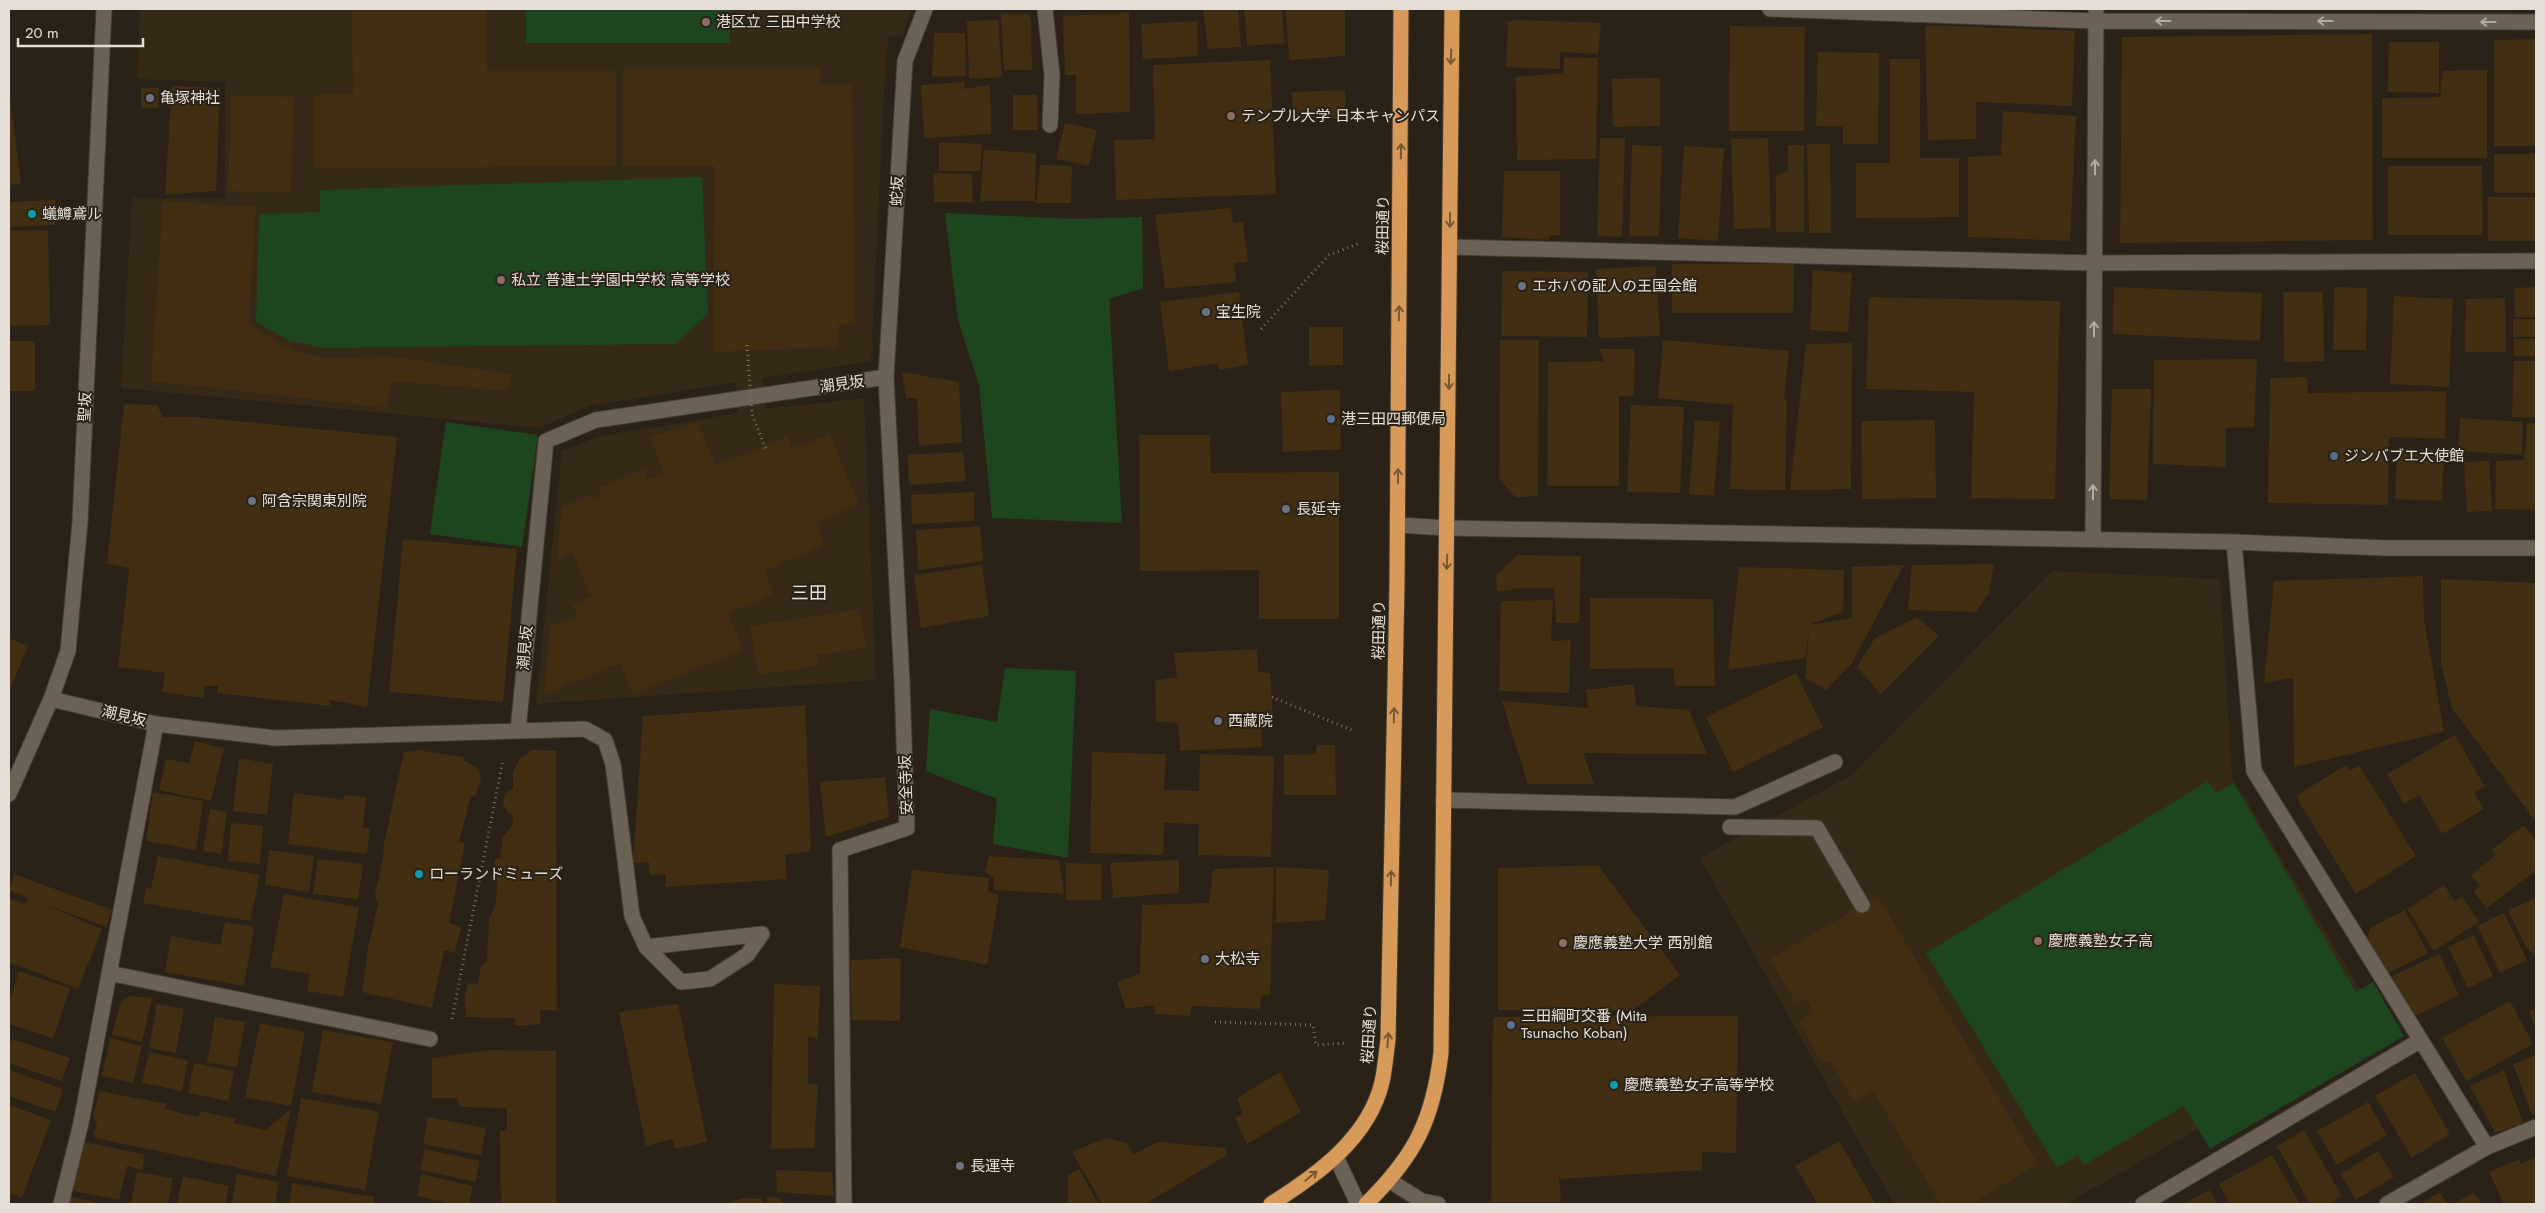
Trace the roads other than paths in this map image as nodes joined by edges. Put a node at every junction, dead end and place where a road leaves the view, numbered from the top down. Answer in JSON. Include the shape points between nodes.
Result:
{"nodes":[{"id":1,"x":104,"y":9,"type":"edge"},
{"id":2,"x":925,"y":9,"type":"edge"},
{"id":3,"x":1045,"y":9,"type":"edge"},
{"id":4,"x":1401,"y":9,"type":"edge"},
{"id":5,"x":1452,"y":9,"type":"edge"},
{"id":6,"x":1770,"y":9,"type":"edge"},
{"id":7,"x":2096,"y":15,"type":"edge"},
{"id":8,"x":2536,"y":22,"type":"edge"},
{"id":9,"x":1050,"y":125,"type":"dead end"},
{"id":10,"x":1450,"y":247,"type":"junction"},
{"id":11,"x":2536,"y":261,"type":"edge"},
{"id":12,"x":2095,"y":264,"type":"junction"},
{"id":13,"x":886,"y":377,"type":"junction"},
{"id":14,"x":1397,"y":525,"type":"junction"},
{"id":15,"x":1448,"y":528,"type":"junction"},
{"id":16,"x":2093,"y":540,"type":"junction"},
{"id":17,"x":2234,"y":542,"type":"junction"},
{"id":18,"x":2536,"y":548,"type":"edge"},
{"id":19,"x":51,"y":699,"type":"junction"},
{"id":20,"x":156,"y":724,"type":"junction"},
{"id":21,"x":518,"y":731,"type":"junction"},
{"id":22,"x":1835,"y":762,"type":"dead end"},
{"id":23,"x":9,"y":794,"type":"edge"},
{"id":24,"x":1443,"y":800,"type":"junction"},
{"id":25,"x":1730,"y":827,"type":"dead end"},
{"id":26,"x":1862,"y":905,"type":"dead end"},
{"id":27,"x":646,"y":947,"type":"junction"},
{"id":28,"x":109,"y":973,"type":"junction"},
{"id":29,"x":430,"y":1039,"type":"road end"},
{"id":30,"x":2421,"y":1040,"type":"junction"},
{"id":31,"x":2536,"y":1127,"type":"edge"},
{"id":32,"x":2487,"y":1147,"type":"junction"},
{"id":33,"x":1336,"y":1157,"type":"junction"},
{"id":34,"x":1390,"y":1181,"type":"junction"},
{"id":35,"x":61,"y":1204,"type":"edge"},
{"id":36,"x":844,"y":1204,"type":"edge"},
{"id":37,"x":1271,"y":1204,"type":"edge"},
{"id":38,"x":1358,"y":1204,"type":"edge"},
{"id":39,"x":1366,"y":1204,"type":"edge"},
{"id":40,"x":1438,"y":1204,"type":"edge"},
{"id":41,"x":2143,"y":1204,"type":"edge"},
{"id":42,"x":2387,"y":1204,"type":"edge"}],
"edges":[{"from":1,"to":19,"type":"street","name":"聖坂","via":[[80,522],[68,651]]},
{"from":2,"to":13,"type":"street","name":"蛇坂","via":[[905,61]]},
{"from":3,"to":9,"type":"street","via":[[1052,75]]},
{"from":14,"to":4,"type":"highway","name":"桜田通り","one_way":true},
{"from":5,"to":10,"type":"highway","one_way":true},
{"from":6,"to":7,"type":"street"},
{"from":8,"to":7,"type":"street","one_way":true},
{"from":12,"to":7,"type":"street","one_way":true},
{"from":10,"to":12,"type":"street"},
{"from":10,"to":15,"type":"highway","one_way":true},
{"from":11,"to":12,"type":"street"},
{"from":16,"to":12,"type":"street","one_way":true},
{"from":13,"to":21,"type":"street","name":"潮見坂","via":[[596,420],[546,441]]},
{"from":13,"to":36,"type":"street","name":"安全寺坂","via":[[907,828],[840,850]]},
{"from":14,"to":15,"type":"street"},
{"from":33,"to":14,"type":"highway","name":"桜田通り","one_way":true,"via":[[1365,1122],[1375,1103],[1382,1083],[1388,1040]]},
{"from":15,"to":16,"type":"street"},
{"from":15,"to":24,"type":"highway","one_way":true},
{"from":16,"to":17,"type":"street"},
{"from":17,"to":18,"type":"street","via":[[2386,548]]},
{"from":17,"to":30,"type":"street","via":[[2254,771]]},
{"from":19,"to":20,"type":"street","name":"潮見坂"},
{"from":19,"to":23,"type":"street","name":"聖坂"},
{"from":20,"to":21,"type":"street","name":"潮見坂","via":[[276,738]]},
{"from":20,"to":28,"type":"street"},
{"from":21,"to":27,"type":"street","via":[[584,729],[605,740],[614,764],[632,916]]},
{"from":22,"to":24,"type":"street","via":[[1736,807]]},
{"from":24,"to":34,"type":"highway","via":[[1437,1085],[1428,1118],[1413,1149]]},
{"from":25,"to":26,"type":"street","via":[[1817,828]]},
{"from":27,"to":27,"type":"street","via":[[681,982],[710,979],[747,956],[762,934]]},
{"from":28,"to":29,"type":"street"},
{"from":28,"to":35,"type":"street","via":[[81,1123]]},
{"from":30,"to":32,"type":"street"},
{"from":30,"to":41,"type":"street"},
{"from":31,"to":32,"type":"street"},
{"from":32,"to":42,"type":"street"},
{"from":37,"to":33,"type":"highway","name":"桜田通り","one_way":true},
{"from":33,"to":38,"type":"street"},
{"from":34,"to":39,"type":"highway"},
{"from":34,"to":40,"type":"street","via":[[1422,1201]]}]}
